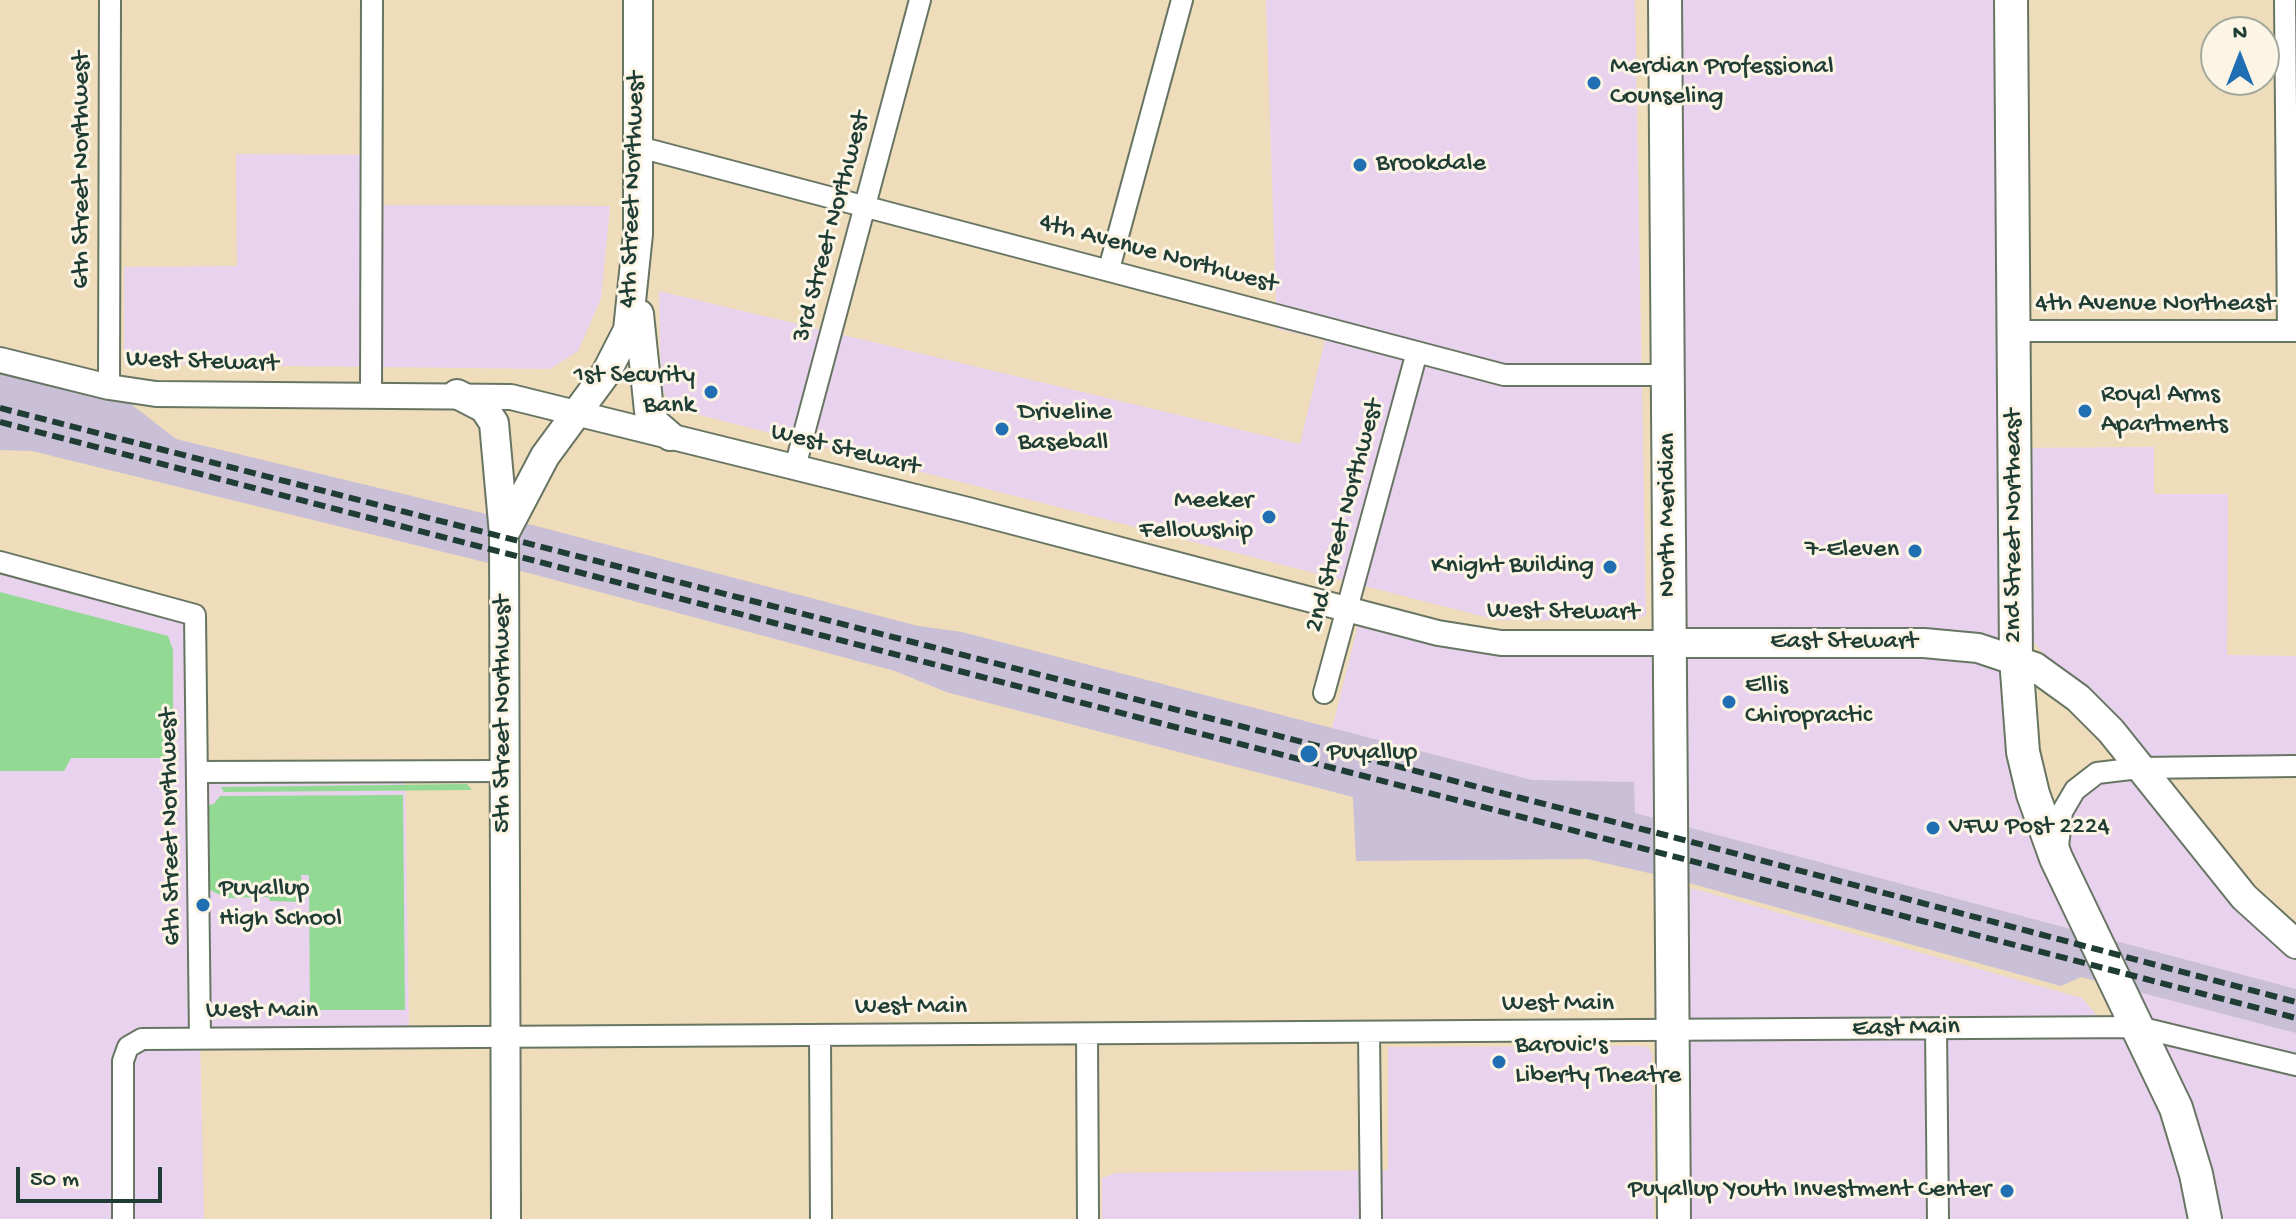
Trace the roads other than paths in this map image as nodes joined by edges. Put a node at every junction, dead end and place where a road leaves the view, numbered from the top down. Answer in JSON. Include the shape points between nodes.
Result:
{"nodes":[{"id":1,"x":110,"y":0,"type":"edge"},
{"id":2,"x":372,"y":0,"type":"edge"},
{"id":3,"x":638,"y":0,"type":"edge"},
{"id":4,"x":920,"y":0,"type":"edge"},
{"id":5,"x":1182,"y":0,"type":"edge"},
{"id":6,"x":1665,"y":0,"type":"edge"},
{"id":7,"x":2011,"y":0,"type":"edge"},
{"id":8,"x":2285,"y":0,"type":"edge"},
{"id":9,"x":639,"y":147,"type":"junction"},
{"id":10,"x":865,"y":204,"type":"junction"},
{"id":11,"x":1109,"y":269,"type":"junction"},
{"id":12,"x":636,"y":272,"type":"junction"},
{"id":13,"x":2014,"y":331,"type":"junction"},
{"id":14,"x":2292,"y":331,"type":"edge"},
{"id":15,"x":1417,"y":352,"type":"junction"},
{"id":16,"x":0,"y":360,"type":"edge"},
{"id":17,"x":1668,"y":375,"type":"junction"},
{"id":18,"x":109,"y":387,"type":"junction"},
{"id":19,"x":371,"y":393,"type":"junction"},
{"id":20,"x":457,"y":394,"type":"junction"},
{"id":21,"x":577,"y":413,"type":"junction"},
{"id":22,"x":670,"y":436,"type":"junction"},
{"id":23,"x":795,"y":467,"type":"junction"},
{"id":24,"x":504,"y":534,"type":"junction"},
{"id":25,"x":0,"y":562,"type":"edge"},
{"id":26,"x":1348,"y":611,"type":"junction"},
{"id":27,"x":1670,"y":643,"type":"junction"},
{"id":28,"x":2016,"y":658,"type":"junction"},
{"id":29,"x":1324,"y":693,"type":"dead end"},
{"id":30,"x":2296,"y":766,"type":"edge"},
{"id":31,"x":2139,"y":768,"type":"junction"},
{"id":32,"x":504,"y":771,"type":"junction"},
{"id":33,"x":197,"y":772,"type":"junction"},
{"id":34,"x":2056,"y":858,"type":"junction"},
{"id":35,"x":2296,"y":944,"type":"edge"},
{"id":36,"x":2138,"y":1027,"type":"junction"},
{"id":37,"x":1936,"y":1029,"type":"junction"},
{"id":38,"x":1673,"y":1031,"type":"junction"},
{"id":39,"x":1369,"y":1032,"type":"junction"},
{"id":40,"x":1087,"y":1034,"type":"junction"},
{"id":41,"x":820,"y":1035,"type":"junction"},
{"id":42,"x":505,"y":1037,"type":"junction"},
{"id":43,"x":200,"y":1038,"type":"junction"},
{"id":44,"x":2296,"y":1065,"type":"edge"},
{"id":45,"x":123,"y":1219,"type":"edge"},
{"id":46,"x":506,"y":1219,"type":"edge"},
{"id":47,"x":821,"y":1219,"type":"edge"},
{"id":48,"x":1088,"y":1219,"type":"edge"},
{"id":49,"x":1371,"y":1219,"type":"edge"},
{"id":50,"x":1674,"y":1219,"type":"edge"},
{"id":51,"x":1938,"y":1219,"type":"edge"},
{"id":52,"x":2205,"y":1219,"type":"edge"}],
"edges":[{"from":1,"to":18,"type":"street","name":"6th Street Northwest"},
{"from":2,"to":19,"type":"street"},
{"from":3,"to":9,"type":"main road","name":"4th Street Northwest"},
{"from":4,"to":10,"type":"street","name":"3rd Street Northwest"},
{"from":5,"to":11,"type":"street"},
{"from":6,"to":17,"type":"main road","name":"North Meridian"},
{"from":7,"to":13,"type":"main road","name":"2nd Street Northeast"},
{"from":8,"to":14,"type":"street"},
{"from":9,"to":10,"type":"street","name":"4th Avenue Northwest"},
{"from":9,"to":12,"type":"main road","name":"4th Street Northwest"},
{"from":10,"to":11,"type":"street","name":"4th Avenue Northwest"},
{"from":10,"to":23,"type":"street","name":"3rd Street Northwest"},
{"from":11,"to":15,"type":"street","name":"4th Avenue Northwest"},
{"from":12,"to":21,"type":"main road","name":"4th Street Northwest","via":[[624,341]]},
{"from":12,"to":22,"type":"main road","via":[[645,396],[655,423]]},
{"from":13,"to":14,"type":"street","name":"4th Avenue Northeast"},
{"from":13,"to":28,"type":"main road","name":"2nd Street Northeast"},
{"from":15,"to":17,"type":"street","name":"4th Avenue Northwest","via":[[1504,375]]},
{"from":15,"to":26,"type":"street","name":"2nd Street Northwest"},
{"from":16,"to":18,"type":"street","name":"West Stewart"},
{"from":17,"to":27,"type":"main road","name":"North Meridian"},
{"from":18,"to":19,"type":"street","name":"West Stewart","via":[[156,394]]},
{"from":19,"to":20,"type":"street","name":"West Stewart"},
{"from":20,"to":21,"type":"street","name":"West Stewart","via":[[511,397]]},
{"from":20,"to":24,"type":"main road","via":[[484,408],[494,423]]},
{"from":21,"to":22,"type":"street","name":"West Stewart"},
{"from":21,"to":24,"type":"main road","name":"5th Street Northwest","via":[[545,456]]},
{"from":22,"to":23,"type":"street","name":"West Stewart"},
{"from":23,"to":26,"type":"street","name":"West Stewart"},
{"from":24,"to":32,"type":"main road","name":"5th Street Northwest"},
{"from":25,"to":33,"type":"street","name":"6th Street Northwest","via":[[195,615]]},
{"from":26,"to":27,"type":"street","name":"West Stewart","via":[[1501,643]]},
{"from":26,"to":29,"type":"street","name":"2nd Street Northwest"},
{"from":27,"to":28,"type":"main road","name":"East Stewart","via":[[1924,643]]},
{"from":27,"to":38,"type":"main road","name":"North Meridian"},
{"from":28,"to":31,"type":"main road","via":[[2078,698]]},
{"from":28,"to":34,"type":"main road","name":"2nd Street Northeast","via":[[2023,752]]},
{"from":30,"to":31,"type":"street"},
{"from":31,"to":34,"type":"street","via":[[2097,773],[2075,790],[2062,812]]},
{"from":31,"to":35,"type":"main road","via":[[2244,897]]},
{"from":32,"to":33,"type":"street"},
{"from":32,"to":42,"type":"main road","name":"5th Street Northwest"},
{"from":33,"to":43,"type":"street","name":"6th Street Northwest"},
{"from":34,"to":36,"type":"main road","name":"2nd Street Northeast"},
{"from":36,"to":37,"type":"street","name":"East Main"},
{"from":36,"to":44,"type":"street","name":"East Main"},
{"from":36,"to":52,"type":"main road","name":"2nd Street Northeast","via":[[2176,1108]]},
{"from":37,"to":38,"type":"street","name":"East Main"},
{"from":37,"to":51,"type":"street"},
{"from":38,"to":39,"type":"street","name":"West Main"},
{"from":38,"to":50,"type":"main road","name":"North Meridian"},
{"from":39,"to":40,"type":"street","name":"West Main"},
{"from":39,"to":49,"type":"street"},
{"from":40,"to":41,"type":"street","name":"West Main"},
{"from":40,"to":48,"type":"street"},
{"from":41,"to":42,"type":"street","name":"West Main"},
{"from":41,"to":47,"type":"street"},
{"from":42,"to":43,"type":"street","name":"West Main"},
{"from":42,"to":46,"type":"main road","name":"5th Street Northwest"},
{"from":43,"to":45,"type":"street","name":"West Main","via":[[131,1043],[123,1061]]}]}
